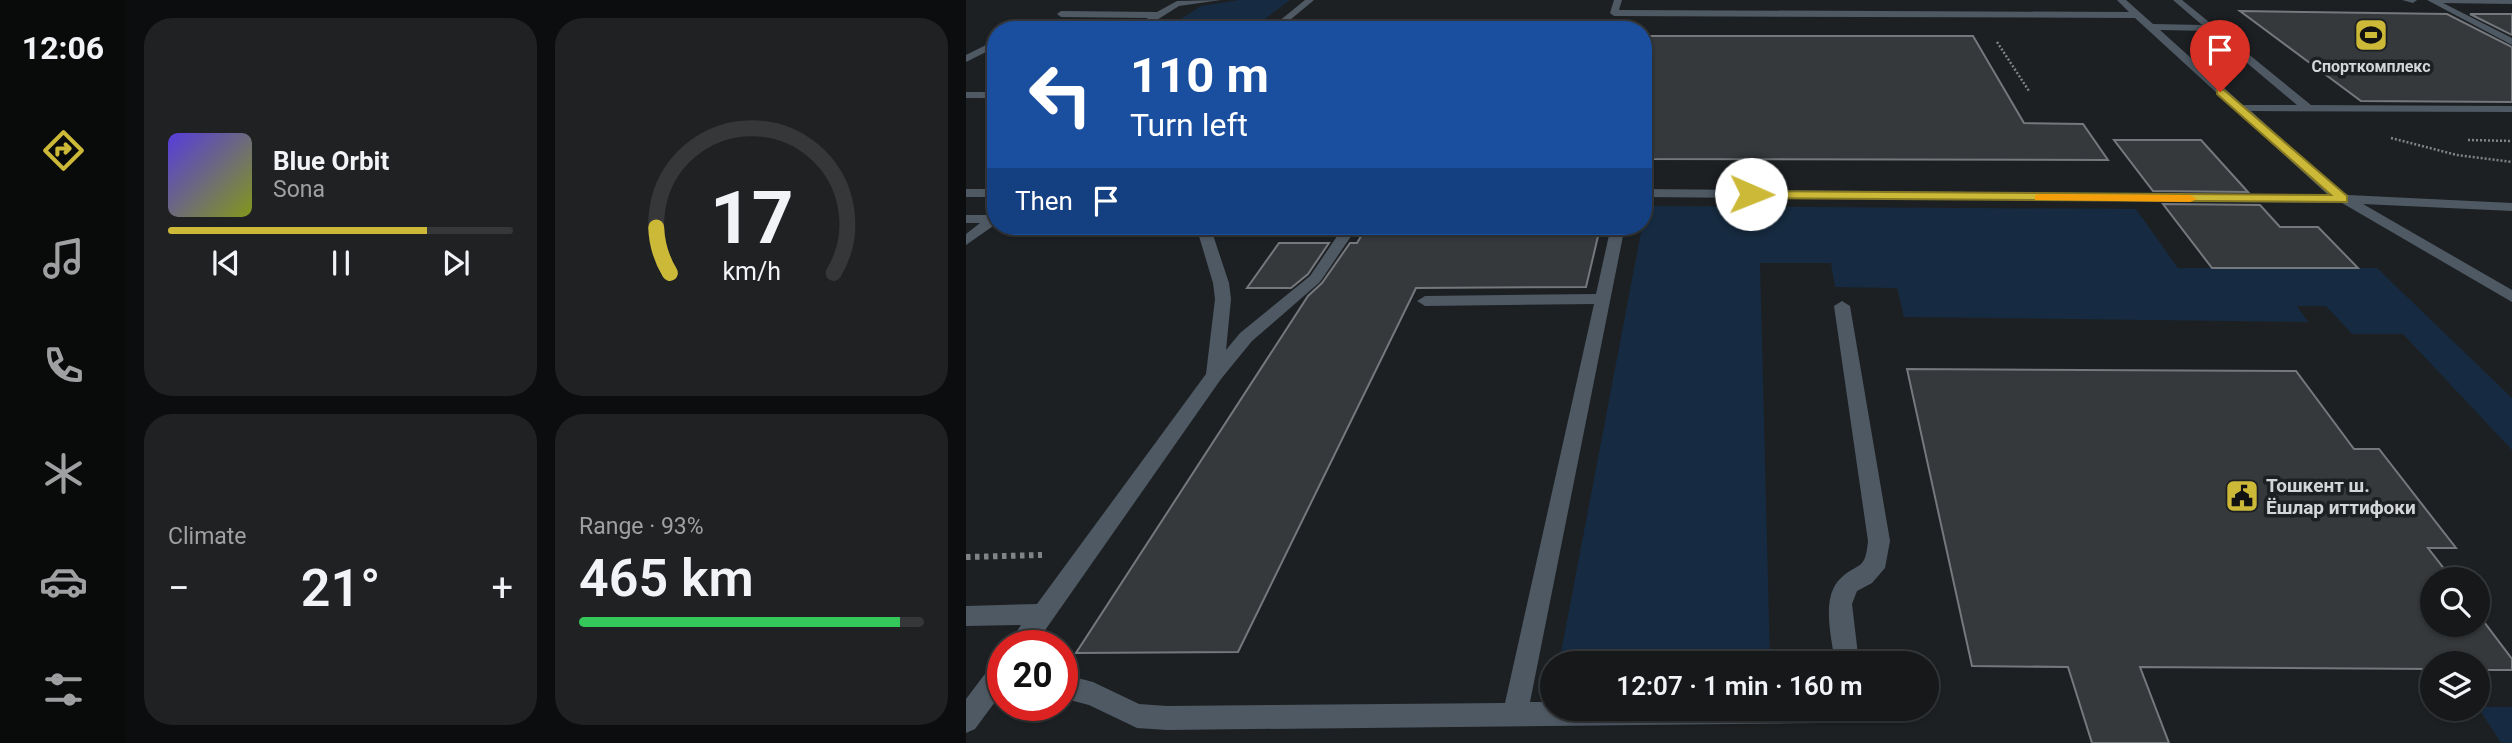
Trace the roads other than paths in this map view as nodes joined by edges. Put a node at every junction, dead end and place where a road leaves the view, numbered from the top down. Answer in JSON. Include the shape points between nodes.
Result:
{"nodes":[{"id":1,"x":1217,"y":0,"type":"edge"},
{"id":2,"x":1310,"y":0,"type":"edge"},
{"id":3,"x":1618,"y":0,"type":"edge"},
{"id":4,"x":2121,"y":0,"type":"edge"},
{"id":5,"x":2177,"y":0,"type":"edge"},
{"id":6,"x":2406,"y":0,"type":"edge"},
{"id":7,"x":2413,"y":0,"type":"edge"},
{"id":8,"x":2431,"y":0,"type":"edge"},
{"id":9,"x":2442,"y":0,"type":"edge"},
{"id":10,"x":2512,"y":1,"type":"edge"},
{"id":11,"x":1061,"y":14,"type":"dead end"},
{"id":12,"x":1156,"y":15,"type":"junction"},
{"id":13,"x":2137,"y":15,"type":"junction"},
{"id":14,"x":1147,"y":21,"type":"edge"},
{"id":15,"x":1283,"y":21,"type":"edge"},
{"id":16,"x":2150,"y":27,"type":"junction"},
{"id":17,"x":2210,"y":27,"type":"junction"},
{"id":18,"x":2512,"y":42,"type":"edge"},
{"id":19,"x":987,"y":48,"type":"edge"},
{"id":20,"x":966,"y":59,"type":"edge"},
{"id":21,"x":966,"y":95,"type":"edge"},
{"id":22,"x":987,"y":95,"type":"edge"},
{"id":23,"x":2238,"y":108,"type":"junction"},
{"id":24,"x":2309,"y":109,"type":"junction"},
{"id":25,"x":2512,"y":109,"type":"edge"},
{"id":26,"x":966,"y":193,"type":"edge"},
{"id":27,"x":987,"y":193,"type":"edge"},
{"id":28,"x":1652,"y":194,"type":"edge"},
{"id":29,"x":2342,"y":199,"type":"junction"},
{"id":30,"x":2512,"y":207,"type":"edge"},
{"id":31,"x":966,"y":219,"type":"edge"},
{"id":32,"x":987,"y":219,"type":"edge"},
{"id":33,"x":987,"y":225,"type":"edge"},
{"id":34,"x":1206,"y":235,"type":"edge"},
{"id":35,"x":1345,"y":235,"type":"edge"},
{"id":36,"x":1617,"y":235,"type":"edge"},
{"id":37,"x":966,"y":241,"type":"edge"},
{"id":38,"x":2512,"y":297,"type":"edge"},
{"id":39,"x":1603,"y":299,"type":"junction"},
{"id":40,"x":1425,"y":301,"type":"dead end"},
{"id":41,"x":1842,"y":306,"type":"dead end"},
{"id":42,"x":1215,"y":375,"type":"junction"},
{"id":43,"x":1043,"y":614,"type":"junction"},
{"id":44,"x":966,"y":616,"type":"edge"},
{"id":45,"x":1032,"y":630,"type":"edge"},
{"id":46,"x":1846,"y":651,"type":"edge"},
{"id":47,"x":1078,"y":690,"type":"edge"},
{"id":48,"x":987,"y":695,"type":"edge"},
{"id":49,"x":1516,"y":715,"type":"junction"},
{"id":50,"x":1540,"y":715,"type":"edge"},
{"id":51,"x":966,"y":720,"type":"edge"}],
"edges":[{"from":1,"to":12,"type":"lane","via":[[1177,4]]},
{"from":2,"to":15,"type":"lane"},
{"from":3,"to":13,"type":"lane","via":[[1614,13]]},
{"from":4,"to":13,"type":"lane"},
{"from":5,"to":17,"type":"lane"},
{"from":6,"to":7,"type":"lane"},
{"from":8,"to":18,"type":"lane"},
{"from":9,"to":10,"type":"lane"},
{"from":11,"to":12,"type":"lane"},
{"from":12,"to":14,"type":"lane"},
{"from":13,"to":16,"type":"lane"},
{"from":16,"to":17,"type":"lane"},
{"from":16,"to":23,"type":"lane"},
{"from":17,"to":24,"type":"lane"},
{"from":19,"to":20,"type":"lane"},
{"from":21,"to":22,"type":"lane"},
{"from":23,"to":24,"type":"lane"},
{"from":23,"to":29,"type":"lane"},
{"from":24,"to":25,"type":"lane"},
{"from":26,"to":27,"type":"lane"},
{"from":28,"to":29,"type":"lane"},
{"from":29,"to":30,"type":"lane"},
{"from":29,"to":38,"type":"lane"},
{"from":31,"to":32,"type":"lane"},
{"from":33,"to":37,"type":"lane"},
{"from":34,"to":42,"type":"lane","via":[[1223,299]]},
{"from":35,"to":42,"type":"lane","via":[[1315,279],[1246,337]]},
{"from":36,"to":39,"type":"lane"},
{"from":39,"to":40,"type":"lane"},
{"from":39,"to":49,"type":"lane"},
{"from":41,"to":46,"type":"lane","via":[[1880,541],[1877,562],[1848,585],[1840,604]]},
{"from":42,"to":43,"type":"lane"},
{"from":43,"to":44,"type":"lane"},
{"from":43,"to":45,"type":"lane"},
{"from":47,"to":49,"type":"lane","via":[[1138,716],[1167,718]]},
{"from":48,"to":51,"type":"lane"},
{"from":49,"to":50,"type":"lane"}]}
